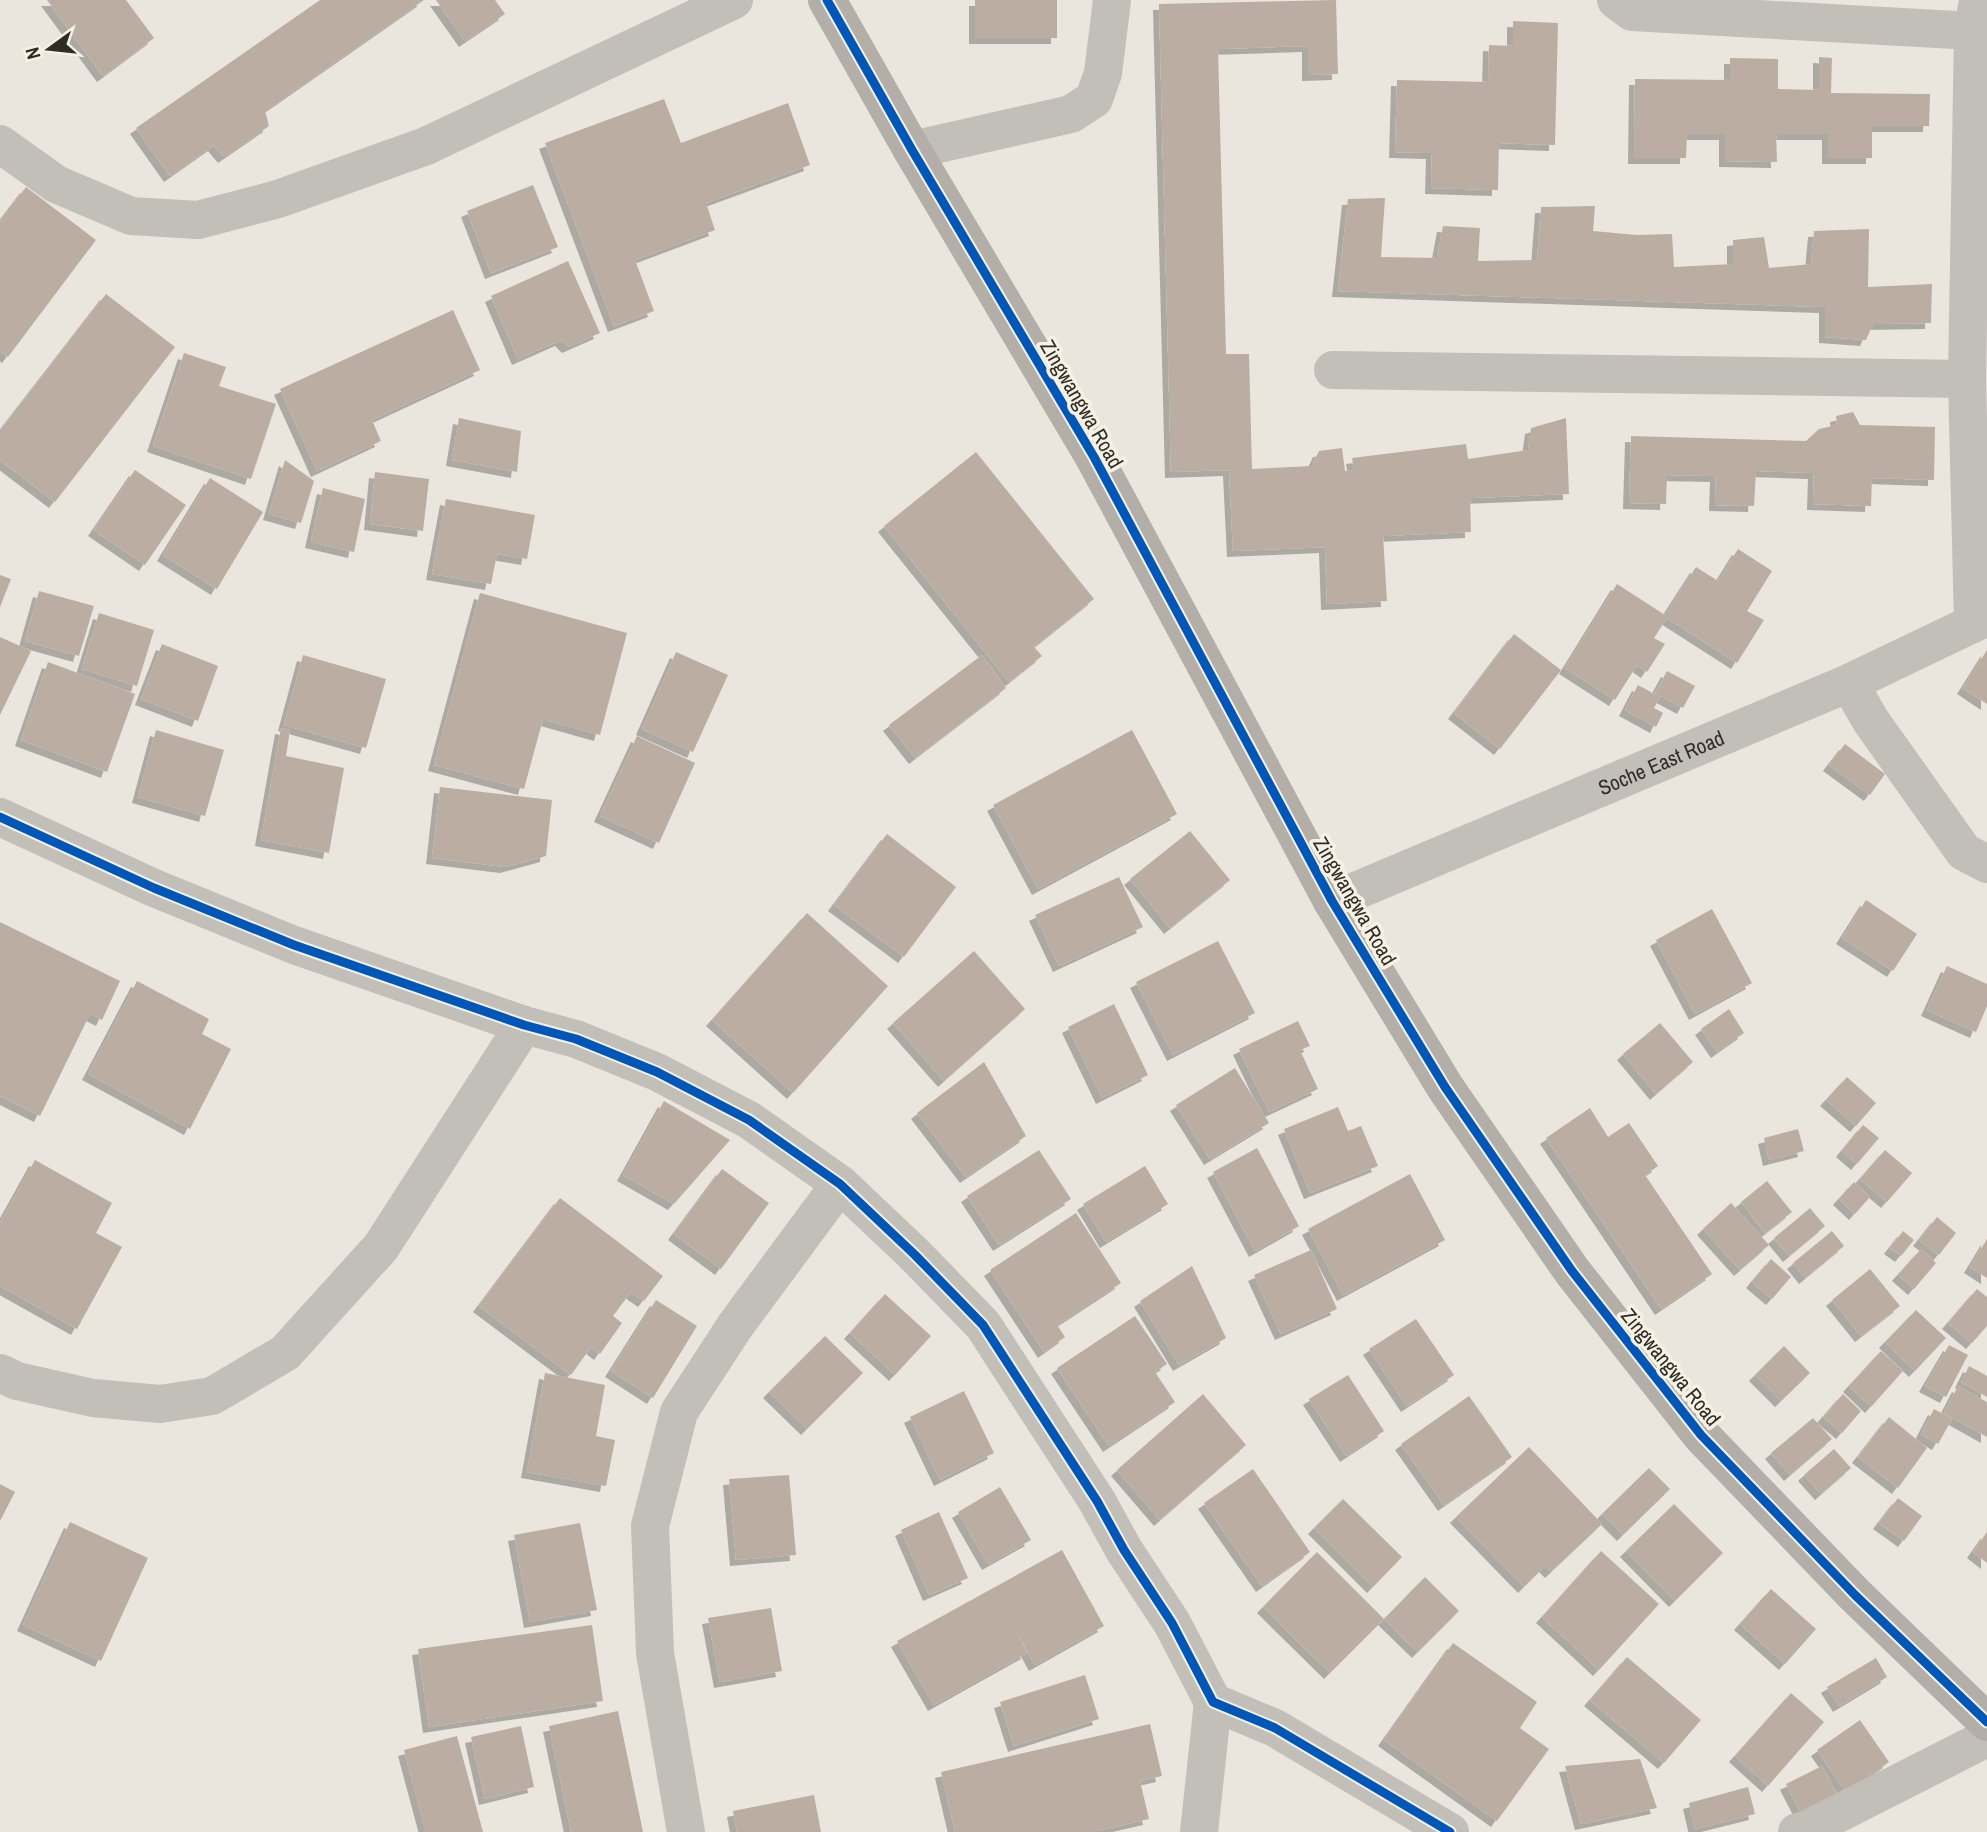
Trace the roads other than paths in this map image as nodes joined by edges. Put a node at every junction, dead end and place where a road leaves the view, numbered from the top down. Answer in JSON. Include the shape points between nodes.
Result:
{"nodes":[{"id":1,"x":734,"y":0,"type":"edge"},
{"id":2,"x":827,"y":0,"type":"edge"},
{"id":3,"x":1112,"y":0,"type":"edge"},
{"id":4,"x":1616,"y":0,"type":"edge"},
{"id":5,"x":1976,"y":15,"type":"edge"},
{"id":6,"x":0,"y":144,"type":"edge"},
{"id":7,"x":912,"y":150,"type":"junction"},
{"id":8,"x":1333,"y":370,"type":"dead end"},
{"id":9,"x":1967,"y":379,"type":"junction"},
{"id":10,"x":1980,"y":620,"type":"edge"},
{"id":11,"x":1849,"y":683,"type":"junction"},
{"id":12,"x":0,"y":817,"type":"edge"},
{"id":13,"x":1987,"y":864,"type":"edge"},
{"id":14,"x":1332,"y":901,"type":"junction"},
{"id":15,"x":524,"y":1025,"type":"junction"},
{"id":16,"x":840,"y":1184,"type":"junction"},
{"id":17,"x":0,"y":1373,"type":"edge"},
{"id":18,"x":1213,"y":1702,"type":"junction"},
{"id":19,"x":1987,"y":1722,"type":"edge"},
{"id":20,"x":1987,"y":1738,"type":"edge"},
{"id":21,"x":686,"y":1832,"type":"edge"},
{"id":22,"x":1199,"y":1832,"type":"edge"},
{"id":23,"x":1450,"y":1832,"type":"edge"},
{"id":24,"x":1797,"y":1832,"type":"edge"}],
"edges":[{"from":1,"to":6,"type":"street","via":[[426,146],[278,199],[198,220],[131,216],[55,184]]},
{"from":2,"to":7,"type":"street","name":"Zingwangwa Road"},
{"from":3,"to":7,"type":"street","via":[[1103,73],[1094,99],[1071,114]]},
{"from":4,"to":5,"type":"street","via":[[1632,12]]},
{"from":5,"to":9,"type":"street"},
{"from":7,"to":14,"type":"street","name":"Zingwangwa Road","via":[[1094,457]]},
{"from":8,"to":9,"type":"street"},
{"from":9,"to":10,"type":"street"},
{"from":10,"to":11,"type":"street","name":"Soche East Road"},
{"from":11,"to":13,"type":"street","via":[[1964,852]]},
{"from":11,"to":14,"type":"street","name":"Soche East Road"},
{"from":12,"to":15,"type":"street","via":[[154,888],[294,945]]},
{"from":14,"to":19,"type":"street","name":"Zingwangwa Road","via":[[1453,1098],[1572,1271],[1693,1424],[1855,1595]]},
{"from":15,"to":16,"type":"street","via":[[576,1039],[657,1072],[749,1119]]},
{"from":15,"to":17,"type":"street","via":[[381,1247],[285,1353],[212,1396],[160,1404],[93,1398]]},
{"from":16,"to":18,"type":"street","via":[[983,1325],[1172,1623]]},
{"from":16,"to":21,"type":"street","via":[[735,1326],[679,1412],[650,1526],[655,1653]]},
{"from":18,"to":22,"type":"street"},
{"from":18,"to":23,"type":"street","via":[[1275,1728]]},
{"from":20,"to":24,"type":"street"}]}
